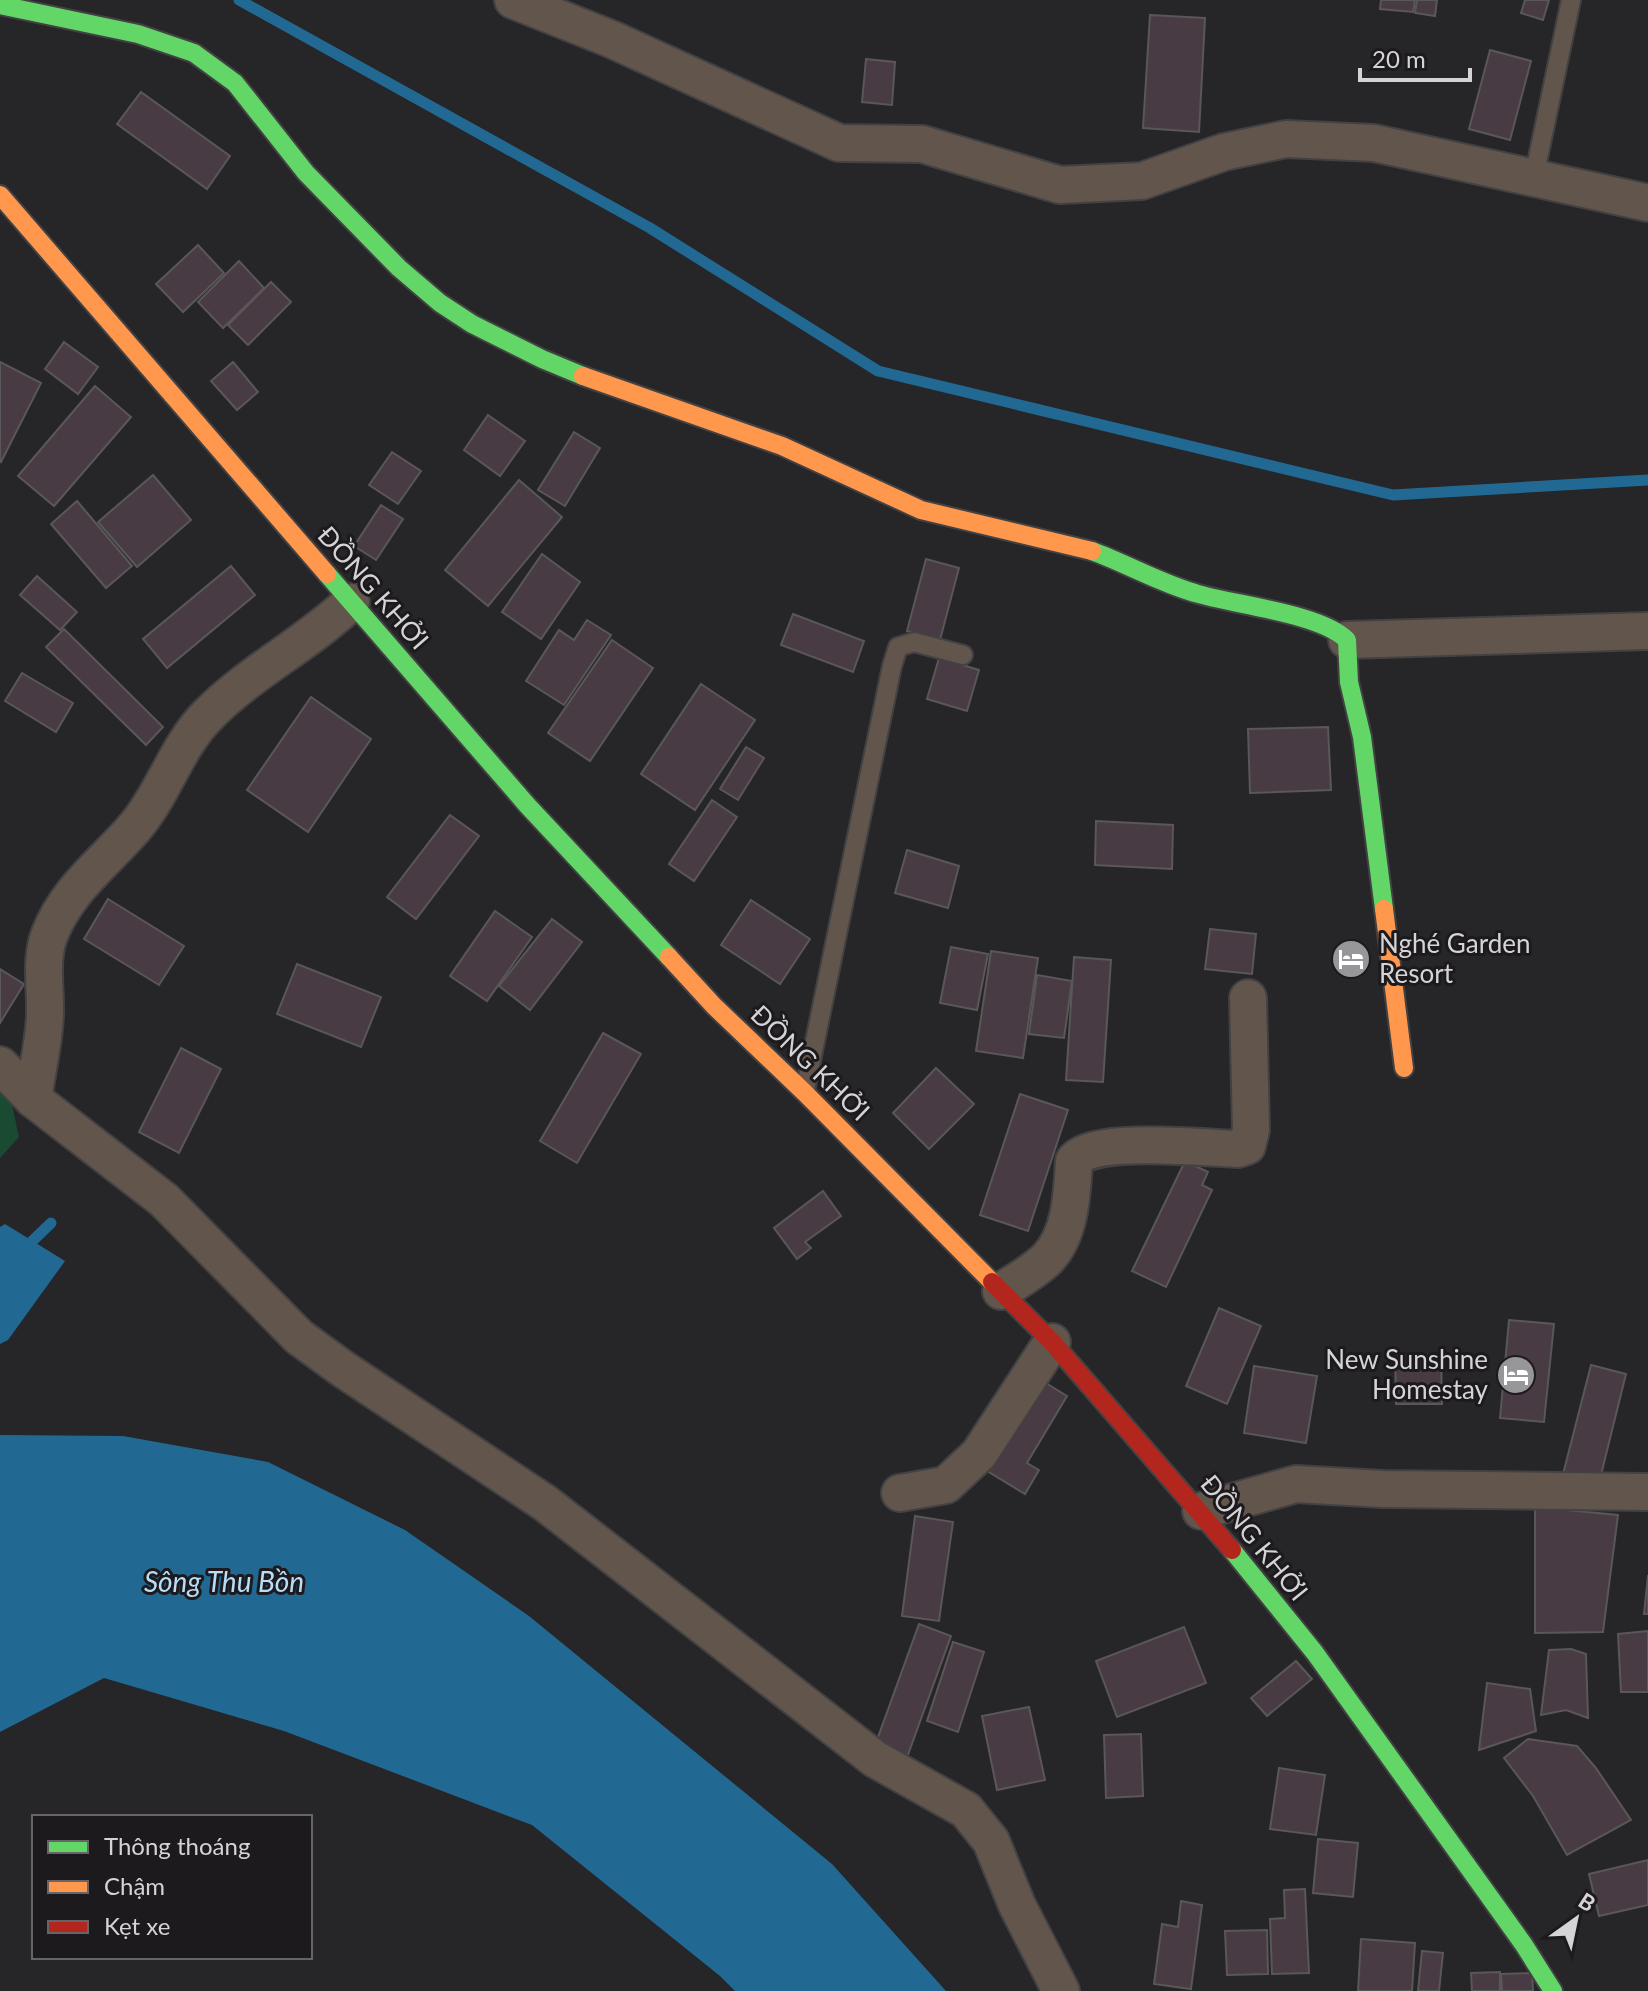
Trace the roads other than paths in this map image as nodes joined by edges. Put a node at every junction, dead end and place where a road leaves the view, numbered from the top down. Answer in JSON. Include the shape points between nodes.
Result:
{"nodes":[{"id":1,"x":513,"y":0,"type":"edge"},
{"id":2,"x":1571,"y":0,"type":"edge"},
{"id":3,"x":0,"y":5,"type":"edge"},
{"id":4,"x":1534,"y":177,"type":"junction"},
{"id":5,"x":0,"y":195,"type":"edge"},
{"id":6,"x":1648,"y":203,"type":"edge"},
{"id":7,"x":351,"y":602,"type":"junction"},
{"id":8,"x":1648,"y":631,"type":"edge"},
{"id":9,"x":1347,"y":640,"type":"junction"},
{"id":10,"x":963,"y":655,"type":"dead end"},
{"id":11,"x":1248,"y":998,"type":"dead end"},
{"id":12,"x":0,"y":1065,"type":"edge"},
{"id":13,"x":1404,"y":1068,"type":"dead end"},
{"id":14,"x":805,"y":1093,"type":"junction"},
{"id":15,"x":33,"y":1099,"type":"junction"},
{"id":16,"x":1001,"y":1291,"type":"junction"},
{"id":17,"x":1052,"y":1342,"type":"junction"},
{"id":18,"x":1648,"y":1492,"type":"edge"},
{"id":19,"x":900,"y":1493,"type":"dead end"},
{"id":20,"x":1201,"y":1511,"type":"junction"},
{"id":21,"x":1061,"y":1991,"type":"edge"},
{"id":22,"x":1553,"y":1991,"type":"edge"}],
"edges":[{"from":1,"to":4,"type":"street","via":[[839,143],[922,144],[1060,185],[1142,181],[1224,152],[1286,139],[1374,143]]},
{"from":2,"to":4,"type":"lane"},
{"from":3,"to":9,"type":"street","via":[[138,34],[194,53],[235,83],[306,173],[399,268],[472,324],[542,359],[782,446],[921,510],[1094,552],[1194,593],[1279,612],[1334,630]]},
{"from":4,"to":6,"type":"street"},
{"from":5,"to":7,"type":"street","name":"ĐỒNG KHỞI"},
{"from":7,"to":14,"type":"street","name":"ĐỒNG KHỞI","via":[[527,805],[714,1006]]},
{"from":7,"to":15,"type":"street","via":[[207,716],[192,732],[144,817],[64,906],[48,938],[45,1015]]},
{"from":8,"to":9,"type":"street"},
{"from":9,"to":13,"type":"street"},
{"from":10,"to":14,"type":"lane","via":[[914,642],[898,647]]},
{"from":11,"to":16,"type":"street","via":[[1247,1146],[1113,1146],[1085,1151],[1074,1161],[1074,1188],[1055,1249]]},
{"from":12,"to":15,"type":"street"},
{"from":14,"to":16,"type":"street","name":"ĐỒNG KHỞI"},
{"from":15,"to":21,"type":"street","via":[[164,1200],[299,1337],[545,1503],[875,1759],[966,1810],[991,1841]]},
{"from":16,"to":17,"type":"street","name":"ĐỒNG KHỞI"},
{"from":17,"to":19,"type":"street","via":[[979,1454],[946,1485]]},
{"from":17,"to":20,"type":"street","name":"ĐỒNG KHỞI"},
{"from":18,"to":20,"type":"street","via":[[1296,1484]]},
{"from":20,"to":22,"type":"street","name":"ĐỒNG KHỞI","via":[[1315,1653]]}]}
